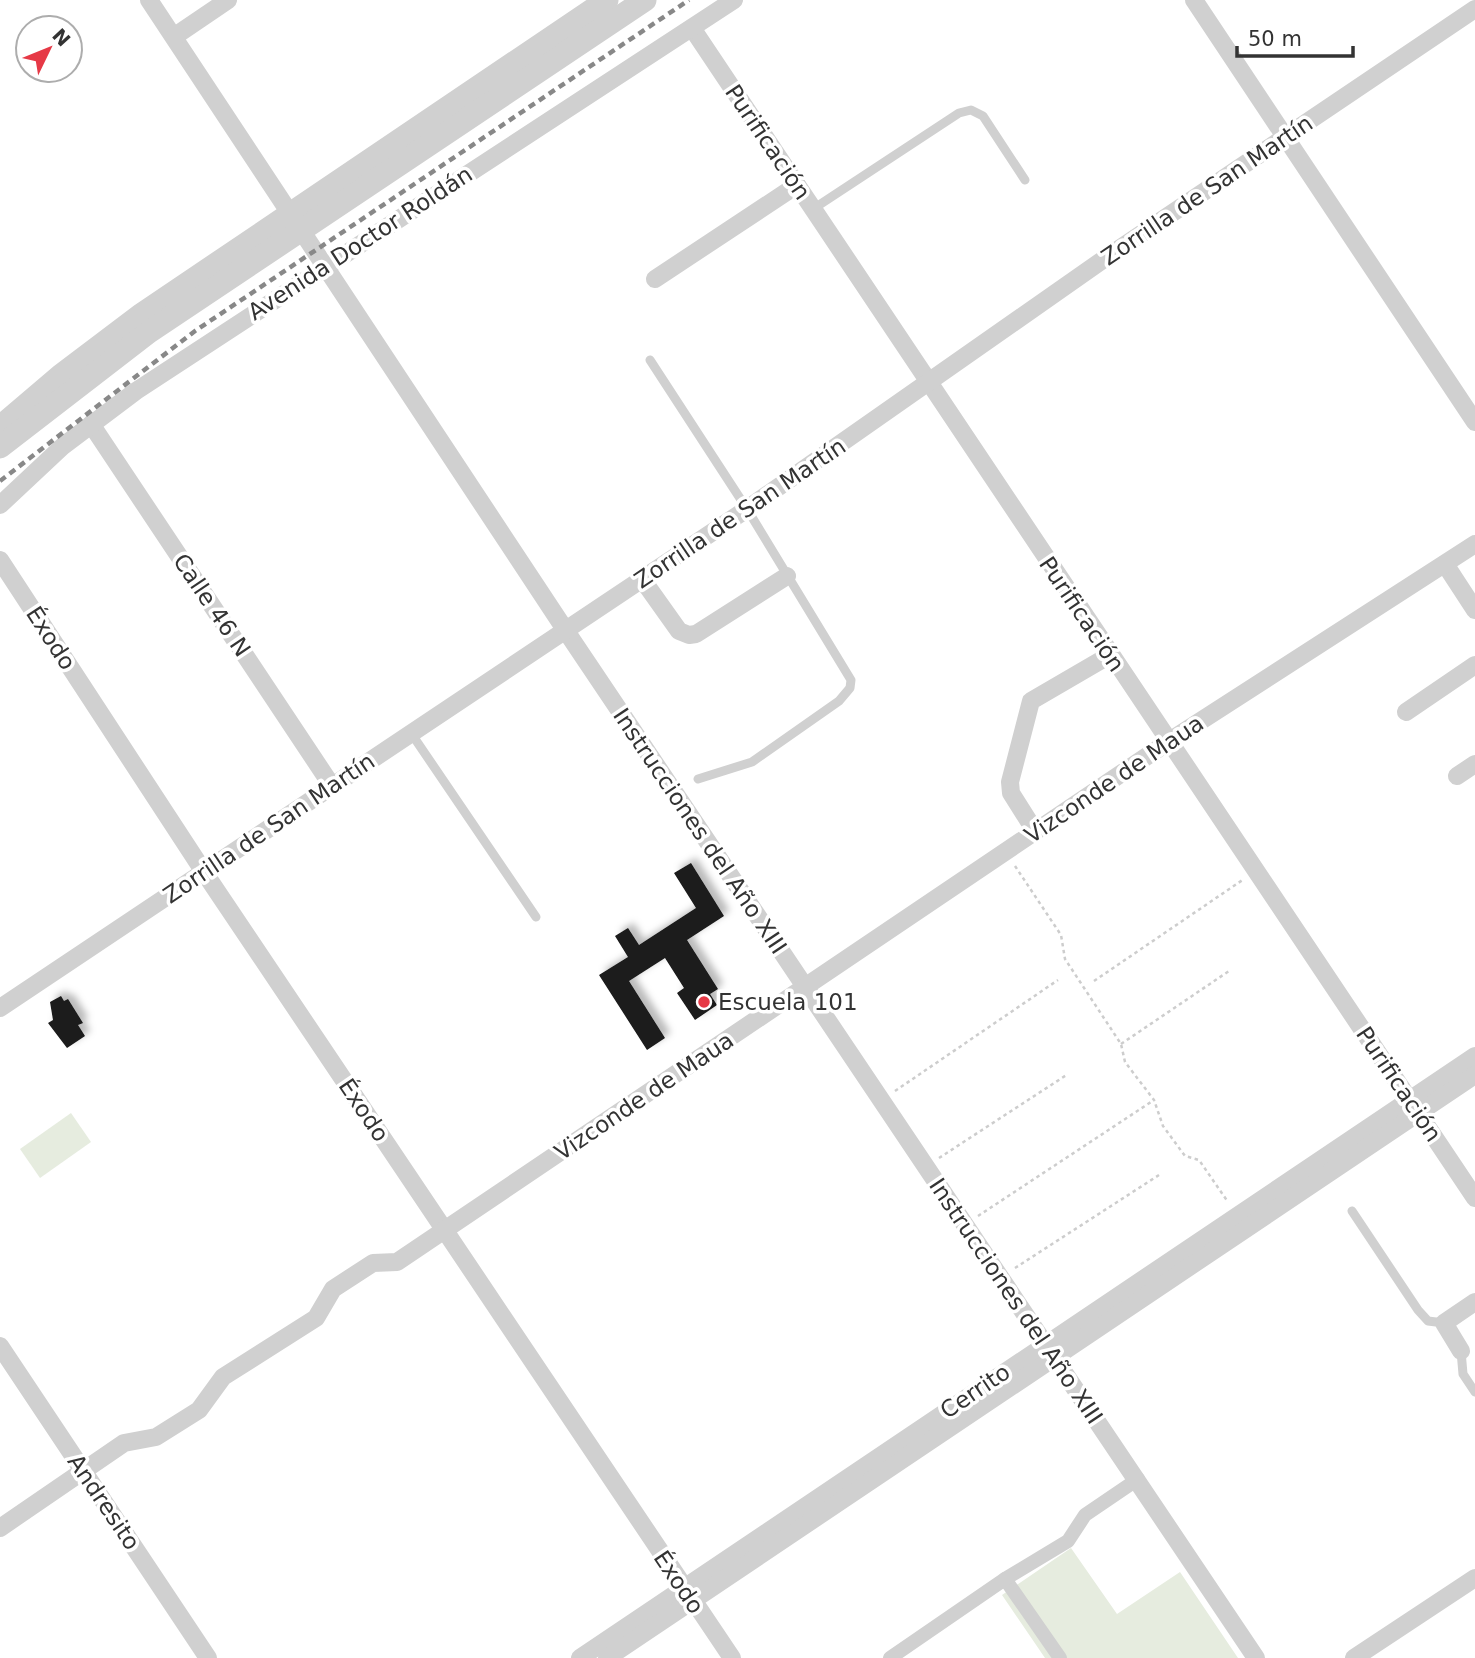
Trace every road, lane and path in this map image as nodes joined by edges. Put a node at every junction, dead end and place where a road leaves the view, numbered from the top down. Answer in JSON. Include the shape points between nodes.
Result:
{"nodes":[{"id":1,"x":149,"y":0,"type":"edge"},
{"id":2,"x":228,"y":0,"type":"edge"},
{"id":3,"x":607,"y":0,"type":"edge"},
{"id":4,"x":645,"y":0,"type":"edge"},
{"id":5,"x":734,"y":0,"type":"edge"},
{"id":6,"x":1194,"y":0,"type":"edge"},
{"id":7,"x":1475,"y":9,"type":"edge"},
{"id":8,"x":692,"y":28,"type":"junction"},
{"id":9,"x":175,"y":36,"type":"junction"},
{"id":10,"x":1285,"y":138,"type":"junction"},
{"id":11,"x":1025,"y":180,"type":"dead end"},
{"id":12,"x":797,"y":185,"type":"junction"},
{"id":13,"x":813,"y":209,"type":"junction"},
{"id":14,"x":296,"y":222,"type":"junction"},
{"id":15,"x":324,"y":266,"type":"junction"},
{"id":16,"x":655,"y":279,"type":"dead end"},
{"id":17,"x":650,"y":360,"type":"dead end"},
{"id":18,"x":927,"y":382,"type":"junction"},
{"id":19,"x":1472,"y":412,"type":"edge"},
{"id":20,"x":91,"y":424,"type":"junction"},
{"id":21,"x":0,"y":428,"type":"edge"},
{"id":22,"x":0,"y":447,"type":"edge"},
{"id":23,"x":0,"y":505,"type":"edge"},
{"id":24,"x":747,"y":509,"type":"junction"},
{"id":25,"x":1475,"y":544,"type":"edge"},
{"id":26,"x":0,"y":560,"type":"edge"},
{"id":27,"x":1445,"y":564,"type":"junction"},
{"id":28,"x":787,"y":576,"type":"junction"},
{"id":29,"x":642,"y":579,"type":"junction"},
{"id":30,"x":1475,"y":610,"type":"edge"},
{"id":31,"x":566,"y":631,"type":"junction"},
{"id":32,"x":1110,"y":656,"type":"junction"},
{"id":33,"x":1475,"y":665,"type":"edge"},
{"id":34,"x":1406,"y":712,"type":"dead end"},
{"id":35,"x":411,"y":733,"type":"junction"},
{"id":36,"x":1168,"y":742,"type":"junction"},
{"id":37,"x":1475,"y":764,"type":"edge"},
{"id":38,"x":1457,"y":776,"type":"dead end"},
{"id":39,"x":698,"y":779,"type":"dead end"},
{"id":40,"x":332,"y":786,"type":"junction"},
{"id":41,"x":1035,"y":831,"type":"junction"},
{"id":42,"x":1005,"y":852,"type":"junction"},
{"id":43,"x":1255,"y":870,"type":"junction"},
{"id":44,"x":204,"y":872,"type":"junction"},
{"id":45,"x":536,"y":917,"type":"dead end"},
{"id":46,"x":1229,"y":971,"type":"dead end"},
{"id":47,"x":1058,"y":980,"type":"dead end"},
{"id":48,"x":1094,"y":981,"type":"dead end"},
{"id":49,"x":805,"y":986,"type":"junction"},
{"id":50,"x":0,"y":1008,"type":"edge"},
{"id":51,"x":1121,"y":1044,"type":"junction"},
{"id":52,"x":1475,"y":1056,"type":"edge"},
{"id":53,"x":1068,"y":1074,"type":"dead end"},
{"id":54,"x":1475,"y":1075,"type":"edge"},
{"id":55,"x":881,"y":1100,"type":"junction"},
{"id":56,"x":1154,"y":1100,"type":"junction"},
{"id":57,"x":1414,"y":1106,"type":"junction"},
{"id":58,"x":925,"y":1166,"type":"junction"},
{"id":59,"x":1159,"y":1175,"type":"dead end"},
{"id":60,"x":1475,"y":1198,"type":"edge"},
{"id":61,"x":1352,"y":1211,"type":"dead end"},
{"id":62,"x":1237,"y":1216,"type":"junction"},
{"id":63,"x":965,"y":1225,"type":"junction"},
{"id":64,"x":444,"y":1229,"type":"junction"},
{"id":65,"x":1000,"y":1278,"type":"junction"},
{"id":66,"x":1475,"y":1302,"type":"edge"},
{"id":67,"x":1444,"y":1323,"type":"junction"},
{"id":68,"x":0,"y":1346,"type":"edge"},
{"id":69,"x":1048,"y":1350,"type":"junction"},
{"id":70,"x":1461,"y":1351,"type":"joint"},
{"id":71,"x":1475,"y":1392,"type":"edge"},
{"id":72,"x":83,"y":1472,"type":"junction"},
{"id":73,"x":1138,"y":1479,"type":"junction"},
{"id":74,"x":0,"y":1528,"type":"edge"},
{"id":75,"x":1475,"y":1578,"type":"edge"},
{"id":76,"x":1004,"y":1579,"type":"junction"},
{"id":77,"x":688,"y":1594,"type":"junction"},
{"id":78,"x":208,"y":1658,"type":"edge"},
{"id":79,"x":580,"y":1658,"type":"edge"},
{"id":80,"x":607,"y":1658,"type":"edge"},
{"id":81,"x":732,"y":1658,"type":"edge"},
{"id":82,"x":890,"y":1658,"type":"edge"},
{"id":83,"x":1060,"y":1658,"type":"edge"},
{"id":84,"x":1256,"y":1658,"type":"edge"},
{"id":85,"x":1354,"y":1658,"type":"edge"}],
"edges":[{"from":1,"to":9,"type":"street","name":"Instrucciones del Año XIII"},
{"from":2,"to":9,"type":"street"},
{"from":3,"to":14,"type":"street","name":"Avenida Doctor Roldán"},
{"from":4,"to":14,"type":"street","name":"Avenida Doctor Roldán"},
{"from":5,"to":8,"type":"street","name":"Avenida Doctor Roldán"},
{"from":6,"to":10,"type":"street"},
{"from":7,"to":10,"type":"street","name":"Zorrilla de San Martín"},
{"from":8,"to":12,"type":"street","name":"Purificación"},
{"from":8,"to":15,"type":"street","name":"Avenida Doctor Roldán"},
{"from":9,"to":14,"type":"street","name":"Instrucciones del Año XIII"},
{"from":10,"to":18,"type":"street","name":"Zorrilla de San Martín"},
{"from":10,"to":19,"type":"street"},
{"from":11,"to":13,"type":"lane","via":[[983,116],[971,110],[959,113]]},
{"from":12,"to":13,"type":"street","name":"Purificación"},
{"from":12,"to":16,"type":"street"},
{"from":13,"to":18,"type":"street","name":"Purificación"},
{"from":14,"to":15,"type":"street","name":"Instrucciones del Año XIII"},
{"from":14,"to":21,"type":"street","name":"Avenida Doctor Roldán","via":[[142,314]]},
{"from":14,"to":22,"type":"street","name":"Avenida Doctor Roldán"},
{"from":15,"to":20,"type":"street","name":"Avenida Doctor Roldán"},
{"from":15,"to":31,"type":"street","name":"Instrucciones del Año XIII"},
{"from":17,"to":24,"type":"lane"},
{"from":18,"to":24,"type":"street","name":"Zorrilla de San Martín"},
{"from":18,"to":32,"type":"street","name":"Purificación"},
{"from":20,"to":23,"type":"street","name":"Avenida Doctor Roldán"},
{"from":20,"to":40,"type":"street","name":"Calle 46 N"},
{"from":24,"to":28,"type":"lane"},
{"from":24,"to":29,"type":"street","name":"Zorrilla de San Martín"},
{"from":25,"to":27,"type":"street","name":"Vizconde de Maua"},
{"from":26,"to":44,"type":"street","name":"Éxodo"},
{"from":27,"to":30,"type":"street"},
{"from":27,"to":36,"type":"street","name":"Vizconde de Maua"},
{"from":28,"to":29,"type":"street","via":[[689,635],[679,631]]},
{"from":28,"to":39,"type":"lane","via":[[850,673],[850,688],[839,701],[752,762]]},
{"from":29,"to":31,"type":"street","name":"Zorrilla de San Martín"},
{"from":31,"to":35,"type":"street","name":"Zorrilla de San Martín"},
{"from":31,"to":49,"type":"street","name":"Instrucciones del Año XIII"},
{"from":32,"to":36,"type":"street","name":"Purificación"},
{"from":32,"to":41,"type":"street","via":[[1031,701],[1010,782],[1011,793]]},
{"from":33,"to":34,"type":"street"},
{"from":35,"to":40,"type":"street","name":"Zorrilla de San Martín"},
{"from":35,"to":45,"type":"lane"},
{"from":36,"to":41,"type":"street","name":"Vizconde de Maua"},
{"from":36,"to":43,"type":"street","name":"Purificación"},
{"from":37,"to":38,"type":"street"},
{"from":40,"to":44,"type":"street","name":"Zorrilla de San Martín"},
{"from":41,"to":42,"type":"street","name":"Vizconde de Maua"},
{"from":42,"to":49,"type":"street","name":"Vizconde de Maua"},
{"from":42,"to":51,"type":"path","via":[[1061,935],[1065,958]]},
{"from":43,"to":48,"type":"path"},
{"from":43,"to":57,"type":"street","name":"Purificación"},
{"from":44,"to":50,"type":"street","name":"Zorrilla de San Martín"},
{"from":44,"to":64,"type":"street","name":"Éxodo"},
{"from":46,"to":51,"type":"path"},
{"from":47,"to":55,"type":"path"},
{"from":49,"to":55,"type":"street","name":"Instrucciones del Año XIII"},
{"from":49,"to":64,"type":"street","name":"Vizconde de Maua"},
{"from":51,"to":56,"type":"path","via":[[1125,1062]]},
{"from":52,"to":57,"type":"street","name":"Cerrito"},
{"from":53,"to":58,"type":"path"},
{"from":54,"to":57,"type":"street","name":"Cerrito"},
{"from":55,"to":58,"type":"street","name":"Instrucciones del Año XIII"},
{"from":56,"to":62,"type":"path","via":[[1163,1126],[1185,1156],[1199,1160]]},
{"from":56,"to":63,"type":"path"},
{"from":57,"to":60,"type":"street","name":"Purificación"},
{"from":57,"to":62,"type":"street","name":"Cerrito"},
{"from":57,"to":69,"type":"street","name":"Cerrito"},
{"from":58,"to":63,"type":"street","name":"Instrucciones del Año XIII"},
{"from":59,"to":65,"type":"path"},
{"from":61,"to":67,"type":"lane","via":[[1418,1310],[1428,1321]]},
{"from":62,"to":69,"type":"street","name":"Cerrito"},
{"from":63,"to":65,"type":"street","name":"Instrucciones del Año XIII"},
{"from":64,"to":72,"type":"street","name":"Vizconde de Maua","via":[[397,1262],[373,1263],[333,1289],[316,1318],[223,1377],[199,1410],[156,1437],[124,1443]]},
{"from":64,"to":77,"type":"street","name":"Éxodo"},
{"from":65,"to":69,"type":"street","name":"Instrucciones del Año XIII"},
{"from":66,"to":67,"type":"street"},
{"from":67,"to":70,"type":"street"},
{"from":68,"to":72,"type":"street","name":"Andresito"},
{"from":69,"to":73,"type":"street","name":"Instrucciones del Año XIII"},
{"from":69,"to":77,"type":"street","name":"Cerrito"},
{"from":70,"to":71,"type":"lane","via":[[1463,1374]]},
{"from":72,"to":74,"type":"street","name":"Vizconde de Maua"},
{"from":72,"to":78,"type":"street","name":"Andresito"},
{"from":73,"to":76,"type":"street","via":[[1086,1515],[1068,1541]]},
{"from":73,"to":84,"type":"street","name":"Instrucciones del Año XIII"},
{"from":75,"to":85,"type":"street"},
{"from":76,"to":82,"type":"street"},
{"from":76,"to":83,"type":"street"},
{"from":77,"to":79,"type":"street","name":"Cerrito"},
{"from":77,"to":80,"type":"street","name":"Cerrito"},
{"from":77,"to":81,"type":"street","name":"Éxodo"}]}
